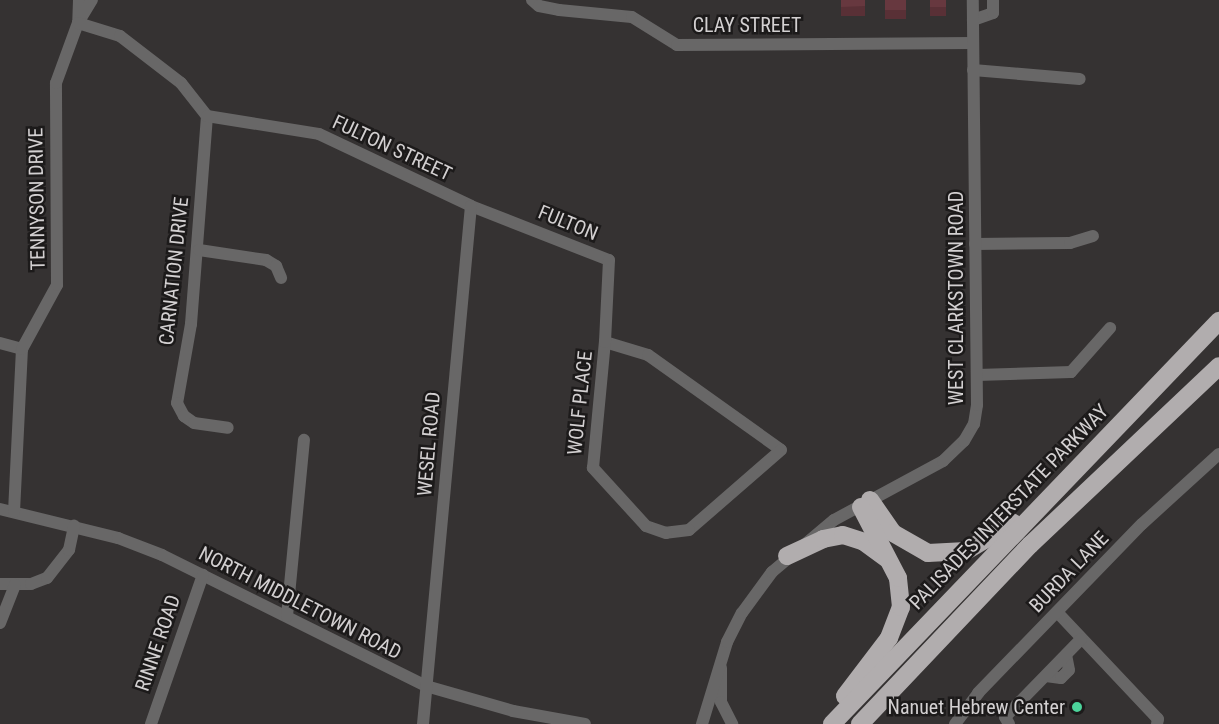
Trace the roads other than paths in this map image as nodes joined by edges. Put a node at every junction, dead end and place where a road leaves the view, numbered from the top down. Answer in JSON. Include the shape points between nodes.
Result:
{"nodes":[{"id":1,"x":79,"y":0,"type":"edge"},
{"id":2,"x":92,"y":0,"type":"edge"},
{"id":3,"x":532,"y":0,"type":"edge"},
{"id":4,"x":973,"y":0,"type":"edge"},
{"id":5,"x":993,"y":0,"type":"edge"},
{"id":6,"x":973,"y":20,"type":"junction"},
{"id":7,"x":78,"y":23,"type":"junction"},
{"id":8,"x":973,"y":43,"type":"junction"},
{"id":9,"x":973,"y":70,"type":"junction"},
{"id":10,"x":1080,"y":79,"type":"dead end"},
{"id":11,"x":207,"y":116,"type":"junction"},
{"id":12,"x":471,"y":206,"type":"junction"},
{"id":13,"x":1093,"y":236,"type":"dead end"},
{"id":14,"x":975,"y":244,"type":"junction"},
{"id":15,"x":198,"y":250,"type":"junction"},
{"id":16,"x":281,"y":278,"type":"dead end"},
{"id":17,"x":1219,"y":321,"type":"edge"},
{"id":18,"x":1110,"y":328,"type":"dead end"},
{"id":19,"x":605,"y":342,"type":"junction"},
{"id":20,"x":0,"y":343,"type":"edge"},
{"id":21,"x":22,"y":349,"type":"junction"},
{"id":22,"x":1219,"y":366,"type":"edge"},
{"id":23,"x":977,"y":375,"type":"junction"},
{"id":24,"x":1117,"y":426,"type":"junction"},
{"id":25,"x":228,"y":428,"type":"dead end"},
{"id":26,"x":304,"y":440,"type":"dead end"},
{"id":27,"x":1219,"y":454,"type":"edge"},
{"id":28,"x":865,"y":503,"type":"junction"},
{"id":29,"x":0,"y":509,"type":"edge"},
{"id":30,"x":14,"y":512,"type":"junction"},
{"id":31,"x":74,"y":526,"type":"junction"},
{"id":32,"x":787,"y":556,"type":"junction"},
{"id":33,"x":893,"y":567,"type":"junction"},
{"id":34,"x":203,"y":575,"type":"junction"},
{"id":35,"x":0,"y":584,"type":"edge"},
{"id":36,"x":15,"y":585,"type":"junction"},
{"id":37,"x":1057,"y":612,"type":"junction"},
{"id":38,"x":287,"y":616,"type":"junction"},
{"id":39,"x":0,"y":623,"type":"edge"},
{"id":40,"x":1081,"y":639,"type":"junction"},
{"id":41,"x":722,"y":655,"type":"junction"},
{"id":42,"x":426,"y":686,"type":"junction"},
{"id":43,"x":547,"y":721,"type":"edge"},
{"id":44,"x":151,"y":724,"type":"edge"},
{"id":45,"x":423,"y":724,"type":"edge"},
{"id":46,"x":585,"y":724,"type":"edge"},
{"id":47,"x":702,"y":724,"type":"edge"},
{"id":48,"x":732,"y":724,"type":"edge"},
{"id":49,"x":823,"y":724,"type":"edge"},
{"id":50,"x":832,"y":724,"type":"edge"},
{"id":51,"x":860,"y":724,"type":"edge"},
{"id":52,"x":955,"y":724,"type":"edge"},
{"id":53,"x":1009,"y":724,"type":"edge"},
{"id":54,"x":1157,"y":724,"type":"edge"}],
"edges":[{"from":1,"to":7,"type":"street","name":"TENNYSON DRIVE"},
{"from":2,"to":7,"type":"street","name":"TENNYSON DRIVE"},
{"from":3,"to":8,"type":"street","name":"CLAY STREET","via":[[539,6],[559,10],[632,17],[677,45]]},
{"from":4,"to":6,"type":"street","name":"WEST CLARKSTOWN ROAD"},
{"from":5,"to":6,"type":"street","via":[[993,14]]},
{"from":6,"to":8,"type":"street","name":"WEST CLARKSTOWN ROAD"},
{"from":7,"to":11,"type":"street","via":[[120,36],[181,83]]},
{"from":7,"to":21,"type":"street","name":"TENNYSON DRIVE","via":[[56,83],[57,285]]},
{"from":8,"to":9,"type":"street","name":"WEST CLARKSTOWN ROAD"},
{"from":9,"to":10,"type":"street"},
{"from":9,"to":14,"type":"street","name":"WEST CLARKSTOWN ROAD"},
{"from":11,"to":12,"type":"street","name":"FULTON STREET","via":[[319,134]]},
{"from":11,"to":15,"type":"street","name":"CARNATION DRIVE"},
{"from":12,"to":19,"type":"street","name":"FULTON","via":[[609,260]]},
{"from":12,"to":42,"type":"street","name":"WESEL ROAD"},
{"from":13,"to":14,"type":"street","via":[[1070,243]]},
{"from":14,"to":23,"type":"street","name":"WEST CLARKSTOWN ROAD"},
{"from":15,"to":16,"type":"street","via":[[266,260],[276,266]]},
{"from":15,"to":25,"type":"street","name":"CARNATION DRIVE","via":[[191,324],[177,403],[184,416],[194,423]]},
{"from":17,"to":24,"type":"highway","name":"PALISADES INTERSTATE PARKWAY"},
{"from":18,"to":23,"type":"street","via":[[1071,372]]},
{"from":19,"to":19,"type":"street","name":"WOLF PLACE","via":[[593,468],[646,526],[666,533],[688,530],[781,450],[648,355]]},
{"from":20,"to":21,"type":"street"},
{"from":21,"to":30,"type":"street","name":"TENNYSON DRIVE"},
{"from":22,"to":51,"type":"highway","via":[[1039,536]]},
{"from":23,"to":28,"type":"street","name":"WEST CLARKSTOWN ROAD","via":[[975,418],[959,446],[937,465]]},
{"from":24,"to":28,"type":"highway","via":[[1009,526],[966,551],[942,554],[914,548],[893,533]]},
{"from":24,"to":50,"type":"highway","name":"PALISADES INTERSTATE PARKWAY"},
{"from":26,"to":38,"type":"street"},
{"from":27,"to":37,"type":"street","name":"BURDA LANE","via":[[1142,524]]},
{"from":28,"to":32,"type":"street","name":"WEST CLARKSTOWN ROAD"},
{"from":28,"to":33,"type":"highway"},
{"from":29,"to":30,"type":"street","name":"NORTH MIDDLETOWN ROAD"},
{"from":30,"to":31,"type":"street","name":"NORTH MIDDLETOWN ROAD"},
{"from":31,"to":34,"type":"street","name":"NORTH MIDDLETOWN ROAD","via":[[118,538]]},
{"from":31,"to":36,"type":"street","via":[[69,550],[58,568],[47,578]]},
{"from":32,"to":33,"type":"highway","via":[[817,541],[843,535],[869,545]]},
{"from":32,"to":41,"type":"street","name":"WEST CLARKSTOWN ROAD","via":[[756,591]]},
{"from":33,"to":49,"type":"highway","via":[[902,596],[896,626]]},
{"from":34,"to":38,"type":"street","name":"NORTH MIDDLETOWN ROAD"},
{"from":34,"to":44,"type":"street","name":"RINNE ROAD"},
{"from":35,"to":36,"type":"street"},
{"from":36,"to":39,"type":"street"},
{"from":37,"to":40,"type":"street"},
{"from":37,"to":52,"type":"street","name":"BURDA LANE","via":[[978,693]]},
{"from":38,"to":42,"type":"street","name":"NORTH MIDDLETOWN ROAD"},
{"from":40,"to":53,"type":"street","via":[[1005,717]]},
{"from":40,"to":54,"type":"street","via":[[1158,718]]},
{"from":41,"to":47,"type":"street","name":"WEST CLARKSTOWN ROAD"},
{"from":41,"to":48,"type":"street","via":[[722,702]]},
{"from":42,"to":43,"type":"street","name":"NORTH MIDDLETOWN ROAD"},
{"from":42,"to":45,"type":"street","name":"WESEL ROAD"},
{"from":43,"to":46,"type":"street","name":"NORTH MIDDLETOWN ROAD"}]}
